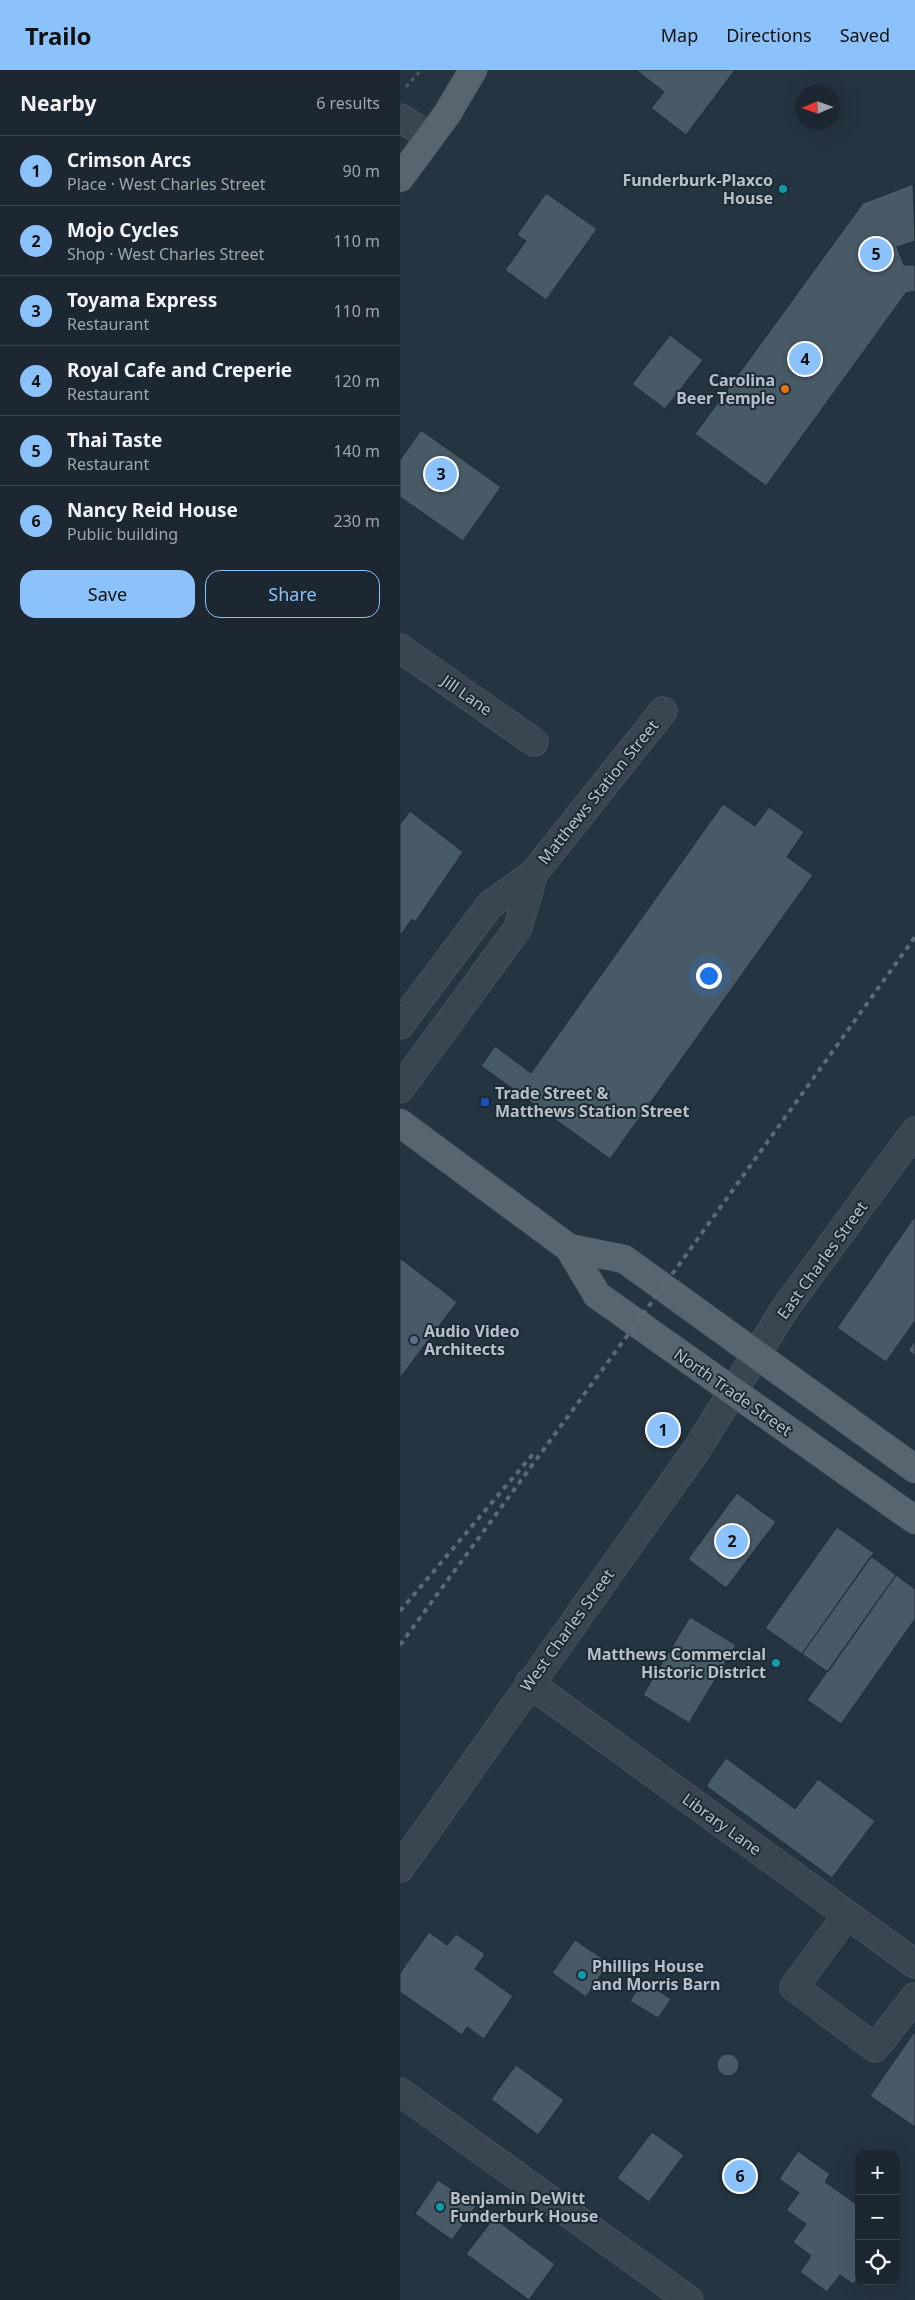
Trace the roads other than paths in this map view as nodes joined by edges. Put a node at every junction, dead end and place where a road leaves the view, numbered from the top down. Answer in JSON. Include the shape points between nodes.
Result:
{"nodes":[{"id":1,"x":473,"y":70,"type":"edge"},
{"id":2,"x":400,"y":118,"type":"edge"},
{"id":3,"x":430,"y":136,"type":"junction"},
{"id":4,"x":400,"y":178,"type":"edge"},
{"id":5,"x":400,"y":648,"type":"edge"},
{"id":6,"x":663,"y":711,"type":"dead end"},
{"id":7,"x":534,"y":742,"type":"dead end"},
{"id":8,"x":534,"y":873,"type":"junction"},
{"id":9,"x":400,"y":1025,"type":"edge"},
{"id":10,"x":400,"y":1089,"type":"edge"},
{"id":11,"x":400,"y":1124,"type":"edge"},
{"id":12,"x":915,"y":1131,"type":"edge"},
{"id":13,"x":568,"y":1248,"type":"junction"},
{"id":14,"x":757,"y":1355,"type":"junction"},
{"id":15,"x":734,"y":1391,"type":"junction"},
{"id":16,"x":915,"y":1469,"type":"edge"},
{"id":17,"x":915,"y":1520,"type":"edge"},
{"id":18,"x":529,"y":1683,"type":"junction"},
{"id":19,"x":400,"y":1868,"type":"edge"},
{"id":20,"x":847,"y":1914,"type":"junction"},
{"id":21,"x":915,"y":1964,"type":"edge"},
{"id":22,"x":915,"y":1998,"type":"edge"},
{"id":23,"x":400,"y":2092,"type":"edge"},
{"id":24,"x":689,"y":2300,"type":"edge"}],
"edges":[{"from":1,"to":3,"type":"main road"},
{"from":2,"to":3,"type":"street"},
{"from":3,"to":4,"type":"main road"},
{"from":5,"to":7,"type":"street","name":"Jill Lane"},
{"from":6,"to":8,"type":"street","name":"Matthews Station Street"},
{"from":8,"to":9,"type":"street","name":"Matthews Station Street","via":[[490,905]]},
{"from":8,"to":10,"type":"street","name":"Matthews Station Street","via":[[518,928]]},
{"from":11,"to":13,"type":"main road","name":"North Trade Street"},
{"from":12,"to":14,"type":"street","name":"East Charles Street","via":[[786,1307]]},
{"from":13,"to":14,"type":"main road","name":"North Trade Street","via":[[624,1259]]},
{"from":13,"to":15,"type":"main road","name":"North Trade Street","via":[[597,1295]]},
{"from":14,"to":15,"type":"street","name":"East Charles Street"},
{"from":14,"to":16,"type":"main road","name":"North Trade Street"},
{"from":15,"to":17,"type":"main road","name":"North Trade Street"},
{"from":15,"to":18,"type":"street","name":"West Charles Street","via":[[695,1452]]},
{"from":18,"to":19,"type":"street","name":"West Charles Street"},
{"from":18,"to":20,"type":"street","name":"Library Lane"},
{"from":20,"to":21,"type":"street","name":"Library Lane"},
{"from":20,"to":22,"type":"street","via":[[794,1987],[875,2048]]},
{"from":23,"to":24,"type":"street"}]}
